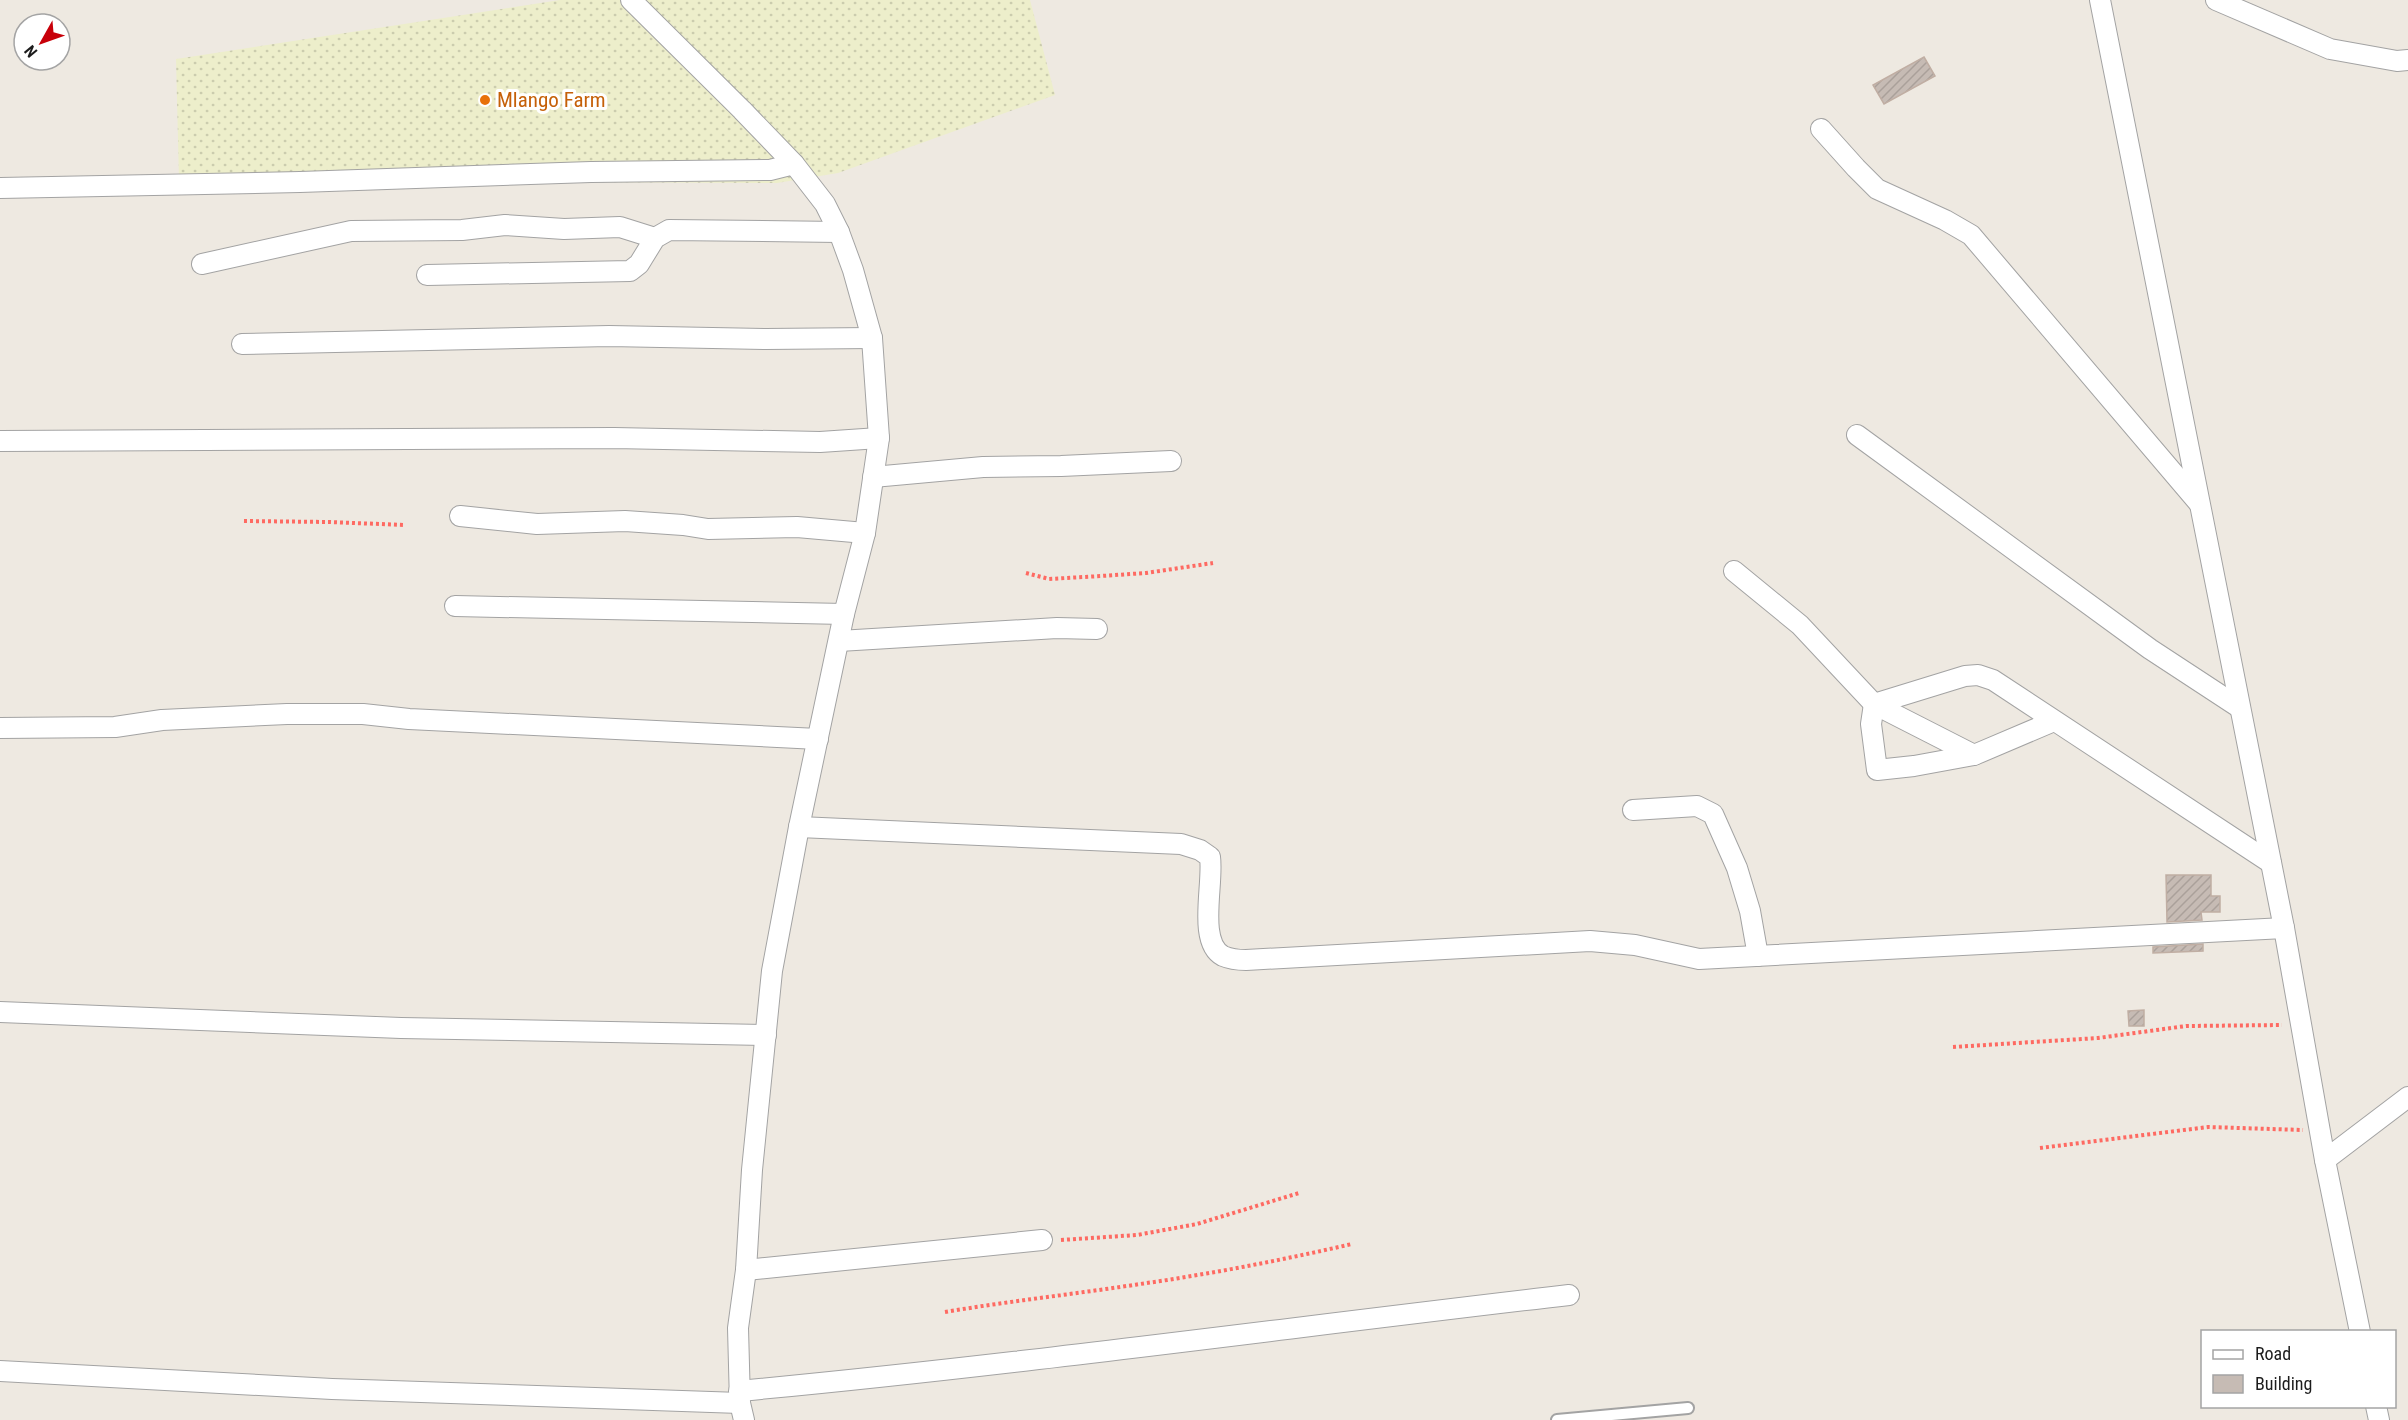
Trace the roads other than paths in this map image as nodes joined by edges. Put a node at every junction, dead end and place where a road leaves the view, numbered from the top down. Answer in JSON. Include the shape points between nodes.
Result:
{"nodes":[{"id":1,"x":631,"y":0,"type":"edge"},
{"id":2,"x":2100,"y":0,"type":"edge"},
{"id":3,"x":2216,"y":0,"type":"edge"},
{"id":4,"x":2408,"y":60,"type":"edge"},
{"id":5,"x":1821,"y":129,"type":"dead end"},
{"id":6,"x":794,"y":165,"type":"junction"},
{"id":7,"x":0,"y":188,"type":"edge"},
{"id":8,"x":839,"y":232,"type":"junction"},
{"id":9,"x":655,"y":238,"type":"junction"},
{"id":10,"x":202,"y":264,"type":"dead end"},
{"id":11,"x":427,"y":274,"type":"dead end"},
{"id":12,"x":872,"y":338,"type":"junction"},
{"id":13,"x":242,"y":344,"type":"dead end"},
{"id":14,"x":1857,"y":435,"type":"dead end"},
{"id":15,"x":879,"y":438,"type":"junction"},
{"id":16,"x":0,"y":441,"type":"edge"},
{"id":17,"x":1171,"y":461,"type":"dead end"},
{"id":18,"x":873,"y":477,"type":"junction"},
{"id":19,"x":2200,"y":504,"type":"junction"},
{"id":20,"x":460,"y":516,"type":"dead end"},
{"id":21,"x":865,"y":533,"type":"junction"},
{"id":22,"x":1734,"y":571,"type":"dead end"},
{"id":23,"x":455,"y":606,"type":"dead end"},
{"id":24,"x":844,"y":614,"type":"junction"},
{"id":25,"x":1097,"y":628,"type":"dead end"},
{"id":26,"x":839,"y":640,"type":"junction"},
{"id":27,"x":1874,"y":704,"type":"junction"},
{"id":28,"x":2240,"y":708,"type":"junction"},
{"id":29,"x":2054,"y":721,"type":"junction"},
{"id":30,"x":0,"y":728,"type":"edge"},
{"id":31,"x":818,"y":739,"type":"junction"},
{"id":32,"x":1974,"y":755,"type":"junction"},
{"id":33,"x":1633,"y":810,"type":"dead end"},
{"id":34,"x":799,"y":826,"type":"junction"},
{"id":35,"x":2271,"y":863,"type":"junction"},
{"id":36,"x":2284,"y":928,"type":"junction"},
{"id":37,"x":1758,"y":956,"type":"junction"},
{"id":38,"x":0,"y":1012,"type":"edge"},
{"id":39,"x":766,"y":1035,"type":"junction"},
{"id":40,"x":2408,"y":1097,"type":"edge"},
{"id":41,"x":2325,"y":1160,"type":"junction"},
{"id":42,"x":1042,"y":1240,"type":"road end"},
{"id":43,"x":746,"y":1270,"type":"junction"},
{"id":44,"x":1569,"y":1295,"type":"dead end"},
{"id":45,"x":2360,"y":1330,"type":"edge"},
{"id":46,"x":0,"y":1371,"type":"edge"},
{"id":47,"x":741,"y":1405,"type":"edge"},
{"id":48,"x":1688,"y":1408,"type":"dead end"},
{"id":49,"x":1557,"y":1420,"type":"edge"}],
"edges":[{"from":1,"to":6,"type":"street"},
{"from":2,"to":19,"type":"street"},
{"from":3,"to":4,"type":"street","via":[[2330,49],[2397,62]]},
{"from":5,"to":19,"type":"street","via":[[1877,189],[1971,235]]},
{"from":6,"to":7,"type":"street","via":[[770,170]]},
{"from":6,"to":8,"type":"street","via":[[825,204]]},
{"from":8,"to":9,"type":"street","via":[[669,230]]},
{"from":8,"to":12,"type":"street"},
{"from":9,"to":10,"type":"street","via":[[620,227],[505,225],[462,230],[351,231]]},
{"from":9,"to":11,"type":"street","via":[[630,271]]},
{"from":12,"to":13,"type":"street","via":[[609,336]]},
{"from":12,"to":15,"type":"street"},
{"from":14,"to":28,"type":"street","via":[[2150,649]]},
{"from":15,"to":16,"type":"street","via":[[820,442],[614,438]]},
{"from":15,"to":18,"type":"street"},
{"from":17,"to":18,"type":"street","via":[[983,466]]},
{"from":18,"to":21,"type":"street"},
{"from":19,"to":28,"type":"street"},
{"from":20,"to":21,"type":"street","via":[[537,524],[625,521],[708,530],[797,527]]},
{"from":21,"to":24,"type":"street"},
{"from":22,"to":27,"type":"street","via":[[1800,625]]},
{"from":23,"to":24,"type":"street"},
{"from":24,"to":26,"type":"street"},
{"from":25,"to":26,"type":"street"},
{"from":26,"to":31,"type":"street"},
{"from":27,"to":29,"type":"street","via":[[1978,675],[1993,680]]},
{"from":27,"to":32,"type":"street"},
{"from":27,"to":32,"type":"street","via":[[1871,724],[1877,770]]},
{"from":28,"to":35,"type":"street"},
{"from":29,"to":32,"type":"street"},
{"from":29,"to":35,"type":"street"},
{"from":30,"to":31,"type":"street","via":[[115,727],[238,715],[363,714]]},
{"from":31,"to":34,"type":"street"},
{"from":33,"to":37,"type":"street","via":[[1697,806],[1713,814],[1737,868]]},
{"from":34,"to":37,"type":"street","via":[[1181,844],[1210,857],[1209,936],[1214,948],[1234,959],[1590,941],[1635,945],[1699,959]]},
{"from":34,"to":39,"type":"street","via":[[772,971]]},
{"from":35,"to":36,"type":"street"},
{"from":36,"to":37,"type":"street"},
{"from":36,"to":41,"type":"street"},
{"from":38,"to":39,"type":"street","via":[[401,1028]]},
{"from":39,"to":43,"type":"street"},
{"from":40,"to":41,"type":"street"},
{"from":41,"to":45,"type":"street"},
{"from":42,"to":43,"type":"street"},
{"from":43,"to":47,"type":"street","via":[[738,1328]]},
{"from":44,"to":47,"type":"street","via":[[1244,1333]]},
{"from":46,"to":47,"type":"street"},
{"from":48,"to":49,"type":"lane"}]}
